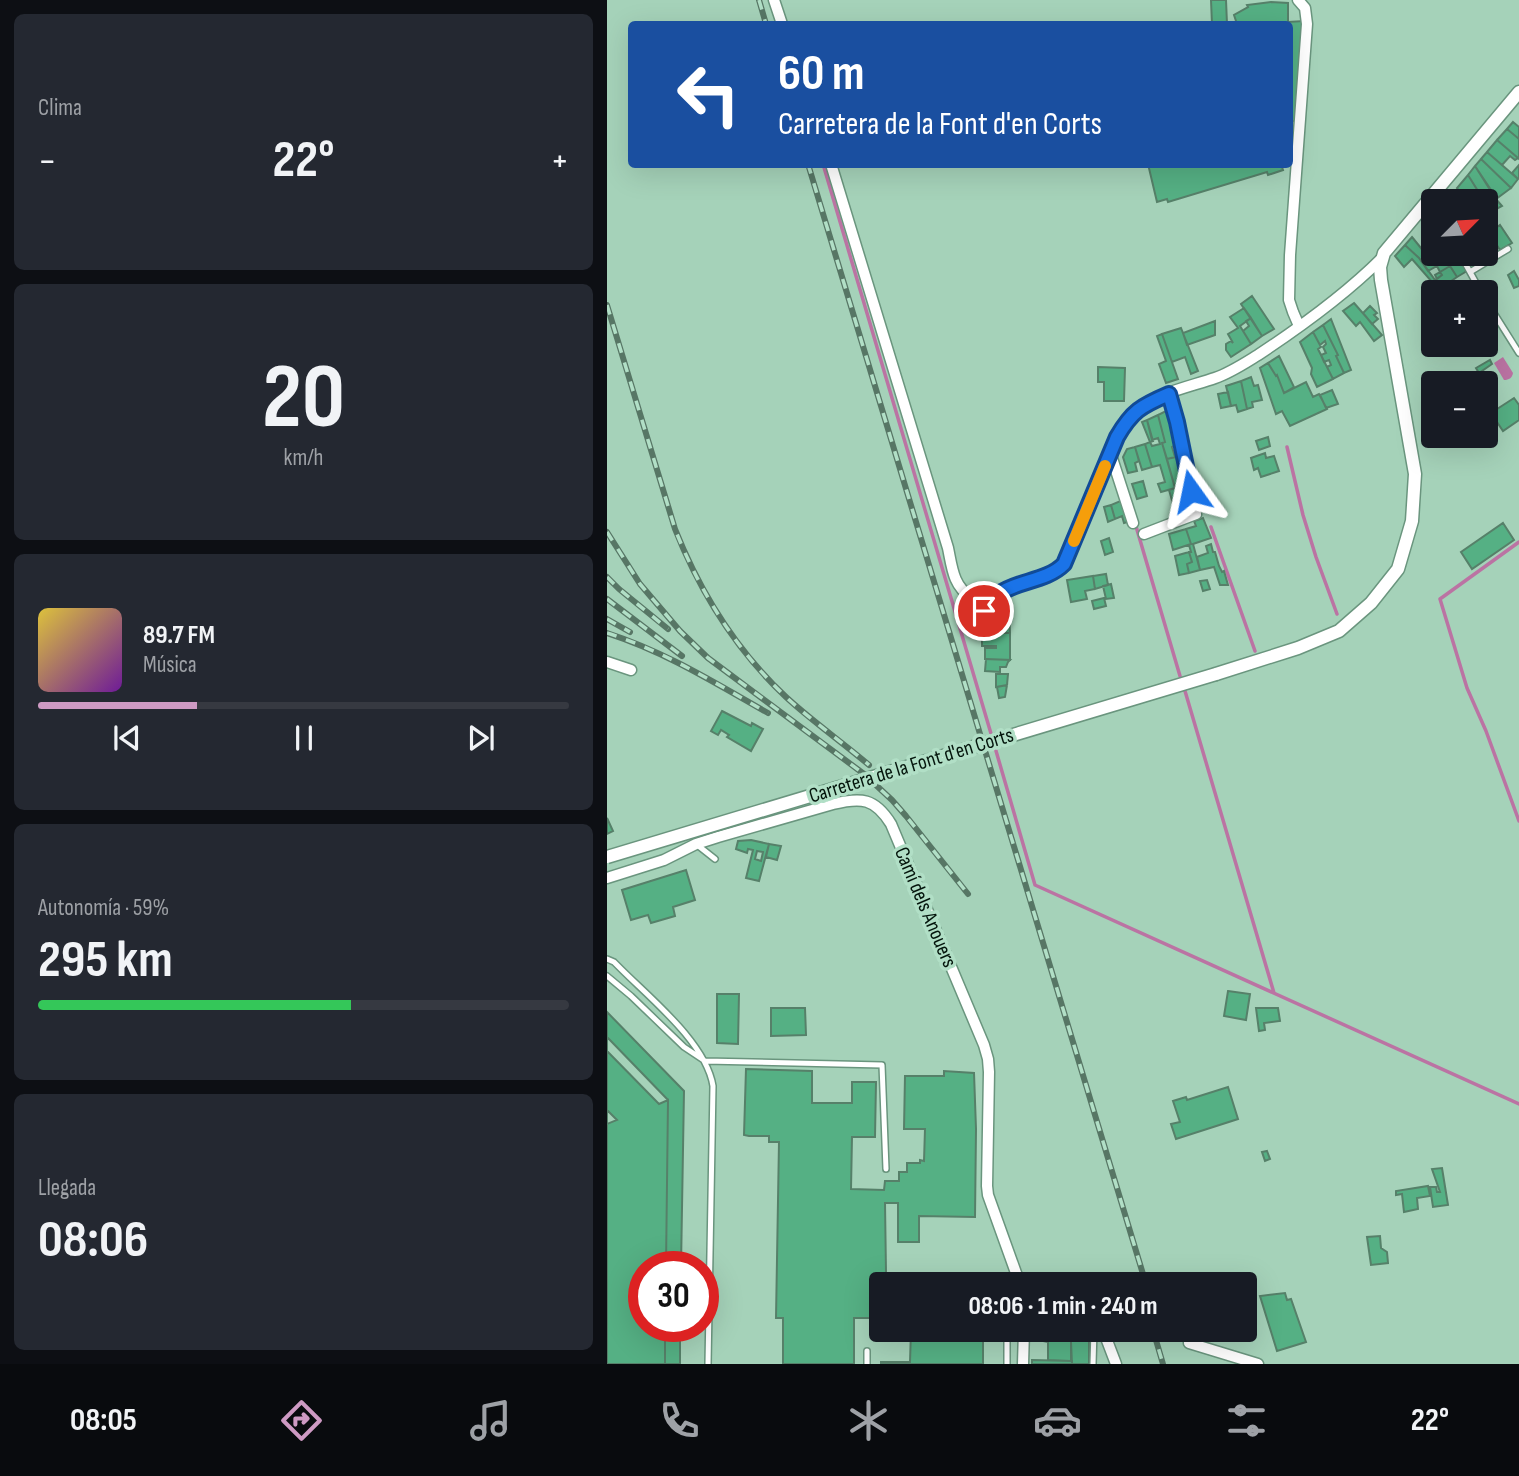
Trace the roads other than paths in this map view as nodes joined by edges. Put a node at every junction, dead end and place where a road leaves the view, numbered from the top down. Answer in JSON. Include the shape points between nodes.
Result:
{"nodes":[{"id":1,"x":774,"y":0,"type":"edge"},
{"id":2,"x":1298,"y":0,"type":"edge"},
{"id":3,"x":781,"y":21,"type":"edge"},
{"id":4,"x":1519,"y":92,"type":"edge"},
{"id":5,"x":832,"y":168,"type":"edge"},
{"id":6,"x":1442,"y":189,"type":"edge"},
{"id":7,"x":1421,"y":214,"type":"edge"},
{"id":8,"x":1508,"y":249,"type":"dead end"},
{"id":9,"x":1382,"y":258,"type":"junction"},
{"id":10,"x":1467,"y":266,"type":"edge"},
{"id":11,"x":1470,"y":272,"type":"junction"},
{"id":12,"x":1474,"y":280,"type":"edge"},
{"id":13,"x":1498,"y":320,"type":"edge"},
{"id":14,"x":1299,"y":326,"type":"junction"},
{"id":15,"x":1519,"y":353,"type":"edge"},
{"id":16,"x":1169,"y":394,"type":"junction"},
{"id":17,"x":1111,"y":455,"type":"junction"},
{"id":18,"x":1133,"y":523,"type":"dead end"},
{"id":19,"x":1144,"y":534,"type":"dead end"},
{"id":20,"x":971,"y":597,"type":"dead end"},
{"id":21,"x":970,"y":628,"type":"dead end"},
{"id":22,"x":607,"y":662,"type":"edge"},
{"id":23,"x":631,"y":670,"type":"dead end"},
{"id":24,"x":696,"y":844,"type":"junction"},
{"id":25,"x":607,"y":857,"type":"edge"},
{"id":26,"x":715,"y":859,"type":"dead end"},
{"id":27,"x":607,"y":877,"type":"edge"},
{"id":28,"x":607,"y":959,"type":"edge"},
{"id":29,"x":607,"y":976,"type":"edge"},
{"id":30,"x":705,"y":1061,"type":"junction"},
{"id":31,"x":886,"y":1169,"type":"dead end"},
{"id":32,"x":1016,"y":1272,"type":"edge"},
{"id":33,"x":1007,"y":1342,"type":"edge"},
{"id":34,"x":1024,"y":1342,"type":"edge"},
{"id":35,"x":1094,"y":1342,"type":"edge"},
{"id":36,"x":1108,"y":1342,"type":"edge"},
{"id":37,"x":1189,"y":1343,"type":"dead end"},
{"id":38,"x":867,"y":1351,"type":"dead end"},
{"id":39,"x":708,"y":1364,"type":"edge"},
{"id":40,"x":867,"y":1364,"type":"edge"},
{"id":41,"x":1007,"y":1364,"type":"edge"},
{"id":42,"x":1023,"y":1364,"type":"edge"},
{"id":43,"x":1093,"y":1364,"type":"edge"},
{"id":44,"x":1116,"y":1364,"type":"edge"},
{"id":45,"x":1258,"y":1364,"type":"edge"}],
"edges":[{"from":1,"to":3,"type":"street"},
{"from":2,"to":14,"type":"street","via":[[1305,8],[1306,24],[1289,300]]},
{"from":4,"to":6,"type":"street"},
{"from":5,"to":20,"type":"street","via":[[954,578]]},
{"from":7,"to":9,"type":"street"},
{"from":8,"to":11,"type":"lane"},
{"from":9,"to":14,"type":"street"},
{"from":9,"to":25,"type":"street","name":"Carretera de la Font d'en Corts","bridge":true,"via":[[1381,280],[1415,474],[1412,521],[1398,569],[1371,603],[1339,631],[1216,674]]},
{"from":10,"to":11,"type":"lane"},
{"from":11,"to":12,"type":"lane"},
{"from":13,"to":15,"type":"lane"},
{"from":14,"to":16,"type":"street","via":[[1219,377]]},
{"from":16,"to":17,"type":"street","via":[[1130,416]]},
{"from":16,"to":19,"type":"street","via":[[1196,514]]},
{"from":17,"to":18,"type":"street"},
{"from":17,"to":21,"type":"street","via":[[1064,564],[998,595]]},
{"from":22,"to":23,"type":"street"},
{"from":24,"to":26,"type":"lane"},
{"from":24,"to":27,"type":"street","name":"Camí dels Anouers","via":[[664,860]]},
{"from":24,"to":32,"type":"street","name":"Camí dels Anouers","via":[[849,800],[868,802],[885,814],[988,1059],[987,1186]]},
{"from":28,"to":30,"type":"lane","via":[[673,1021]]},
{"from":29,"to":30,"type":"lane"},
{"from":30,"to":31,"type":"lane","via":[[882,1065]]},
{"from":30,"to":39,"type":"lane","via":[[713,1086]]},
{"from":33,"to":41,"type":"lane"},
{"from":34,"to":42,"type":"street"},
{"from":35,"to":43,"type":"lane"},
{"from":36,"to":44,"type":"street"},
{"from":37,"to":45,"type":"street"},
{"from":38,"to":40,"type":"lane"}]}
